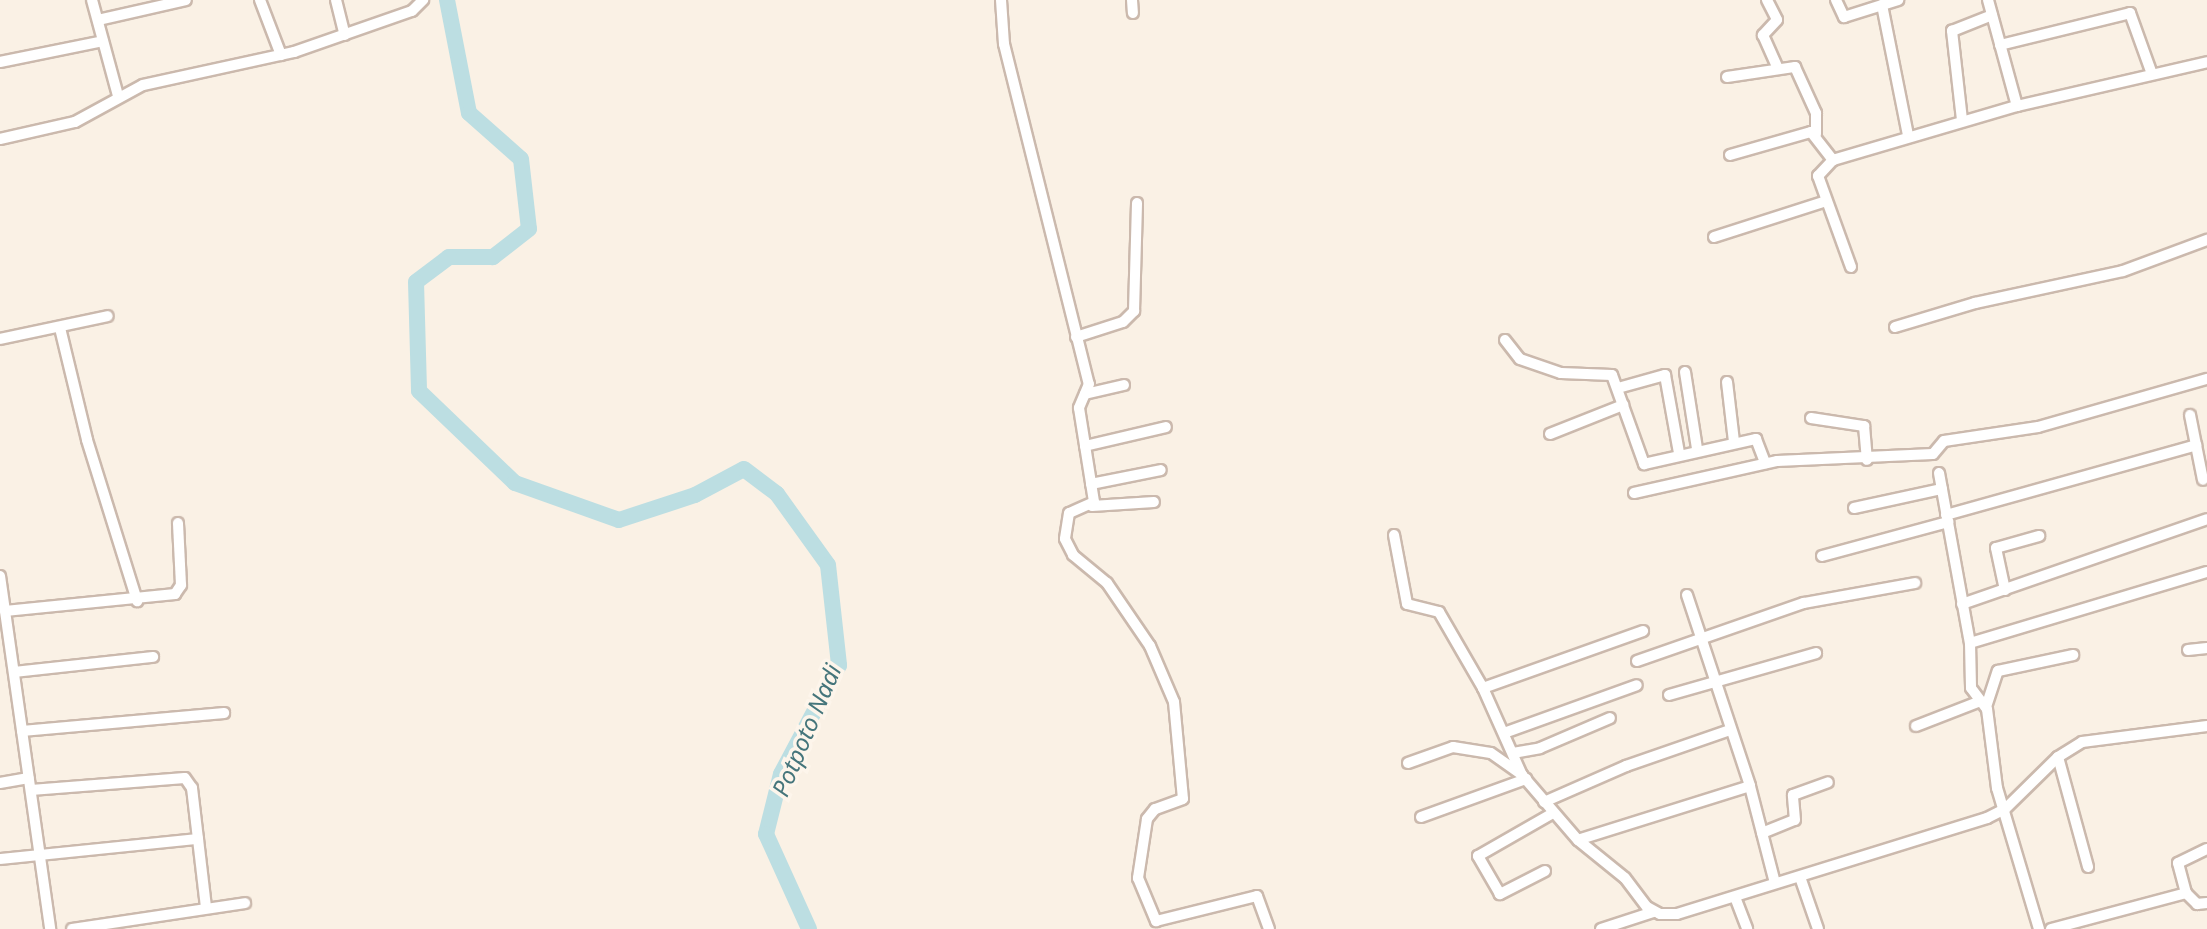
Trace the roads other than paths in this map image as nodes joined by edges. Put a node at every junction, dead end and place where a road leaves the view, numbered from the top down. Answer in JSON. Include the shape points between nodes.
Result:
{"nodes":[{"id":1,"x":92,"y":0,"type":"edge"},
{"id":2,"x":186,"y":0,"type":"edge"},
{"id":3,"x":260,"y":0,"type":"edge"},
{"id":4,"x":336,"y":0,"type":"edge"},
{"id":5,"x":423,"y":0,"type":"edge"},
{"id":6,"x":1001,"y":0,"type":"edge"},
{"id":7,"x":1132,"y":0,"type":"edge"},
{"id":8,"x":1767,"y":0,"type":"edge"},
{"id":9,"x":1836,"y":0,"type":"edge"},
{"id":10,"x":1898,"y":0,"type":"edge"},
{"id":11,"x":1988,"y":0,"type":"edge"},
{"id":12,"x":166,"y":2,"type":"edge"},
{"id":13,"x":1882,"y":5,"type":"junction"},
{"id":14,"x":1133,"y":13,"type":"dead end"},
{"id":15,"x":1992,"y":15,"type":"junction"},
{"id":16,"x":98,"y":20,"type":"junction"},
{"id":17,"x":345,"y":35,"type":"junction"},
{"id":18,"x":103,"y":41,"type":"junction"},
{"id":19,"x":2000,"y":45,"type":"junction"},
{"id":20,"x":281,"y":55,"type":"junction"},
{"id":21,"x":0,"y":62,"type":"edge"},
{"id":22,"x":2207,"y":62,"type":"edge"},
{"id":23,"x":1778,"y":68,"type":"junction"},
{"id":24,"x":2152,"y":74,"type":"junction"},
{"id":25,"x":1727,"y":77,"type":"dead end"},
{"id":26,"x":118,"y":96,"type":"junction"},
{"id":27,"x":2017,"y":106,"type":"junction"},
{"id":28,"x":1962,"y":120,"type":"junction"},
{"id":29,"x":1816,"y":134,"type":"junction"},
{"id":30,"x":1908,"y":135,"type":"junction"},
{"id":31,"x":0,"y":139,"type":"edge"},
{"id":32,"x":1730,"y":155,"type":"dead end"},
{"id":33,"x":1833,"y":160,"type":"junction"},
{"id":34,"x":1826,"y":201,"type":"junction"},
{"id":35,"x":1137,"y":203,"type":"dead end"},
{"id":36,"x":1714,"y":237,"type":"dead end"},
{"id":37,"x":2207,"y":240,"type":"edge"},
{"id":38,"x":1851,"y":267,"type":"dead end"},
{"id":39,"x":108,"y":316,"type":"dead end"},
{"id":40,"x":1895,"y":327,"type":"dead end"},
{"id":41,"x":60,"y":328,"type":"junction"},
{"id":42,"x":1076,"y":337,"type":"junction"},
{"id":43,"x":0,"y":339,"type":"edge"},
{"id":44,"x":1505,"y":340,"type":"dead end"},
{"id":45,"x":1685,"y":372,"type":"dead end"},
{"id":46,"x":2207,"y":379,"type":"edge"},
{"id":47,"x":1727,"y":382,"type":"dead end"},
{"id":48,"x":1124,"y":385,"type":"dead end"},
{"id":49,"x":1618,"y":388,"type":"junction"},
{"id":50,"x":1085,"y":394,"type":"junction"},
{"id":51,"x":1623,"y":405,"type":"junction"},
{"id":52,"x":2190,"y":415,"type":"dead end"},
{"id":53,"x":1811,"y":418,"type":"dead end"},
{"id":54,"x":1166,"y":427,"type":"dead end"},
{"id":55,"x":1550,"y":434,"type":"dead end"},
{"id":56,"x":1734,"y":442,"type":"junction"},
{"id":57,"x":2196,"y":445,"type":"junction"},
{"id":58,"x":1085,"y":446,"type":"junction"},
{"id":59,"x":1697,"y":449,"type":"junction"},
{"id":60,"x":1679,"y":453,"type":"junction"},
{"id":61,"x":1867,"y":460,"type":"junction"},
{"id":62,"x":1765,"y":463,"type":"junction"},
{"id":63,"x":1161,"y":470,"type":"dead end"},
{"id":64,"x":1939,"y":473,"type":"dead end"},
{"id":65,"x":2203,"y":480,"type":"dead end"},
{"id":66,"x":1091,"y":484,"type":"junction"},
{"id":67,"x":1942,"y":489,"type":"junction"},
{"id":68,"x":1634,"y":493,"type":"dead end"},
{"id":69,"x":1154,"y":502,"type":"dead end"},
{"id":70,"x":1092,"y":506,"type":"junction"},
{"id":71,"x":1854,"y":508,"type":"dead end"},
{"id":72,"x":1947,"y":518,"type":"junction"},
{"id":73,"x":2207,"y":519,"type":"edge"},
{"id":74,"x":178,"y":523,"type":"dead end"},
{"id":75,"x":1394,"y":535,"type":"dead end"},
{"id":76,"x":2039,"y":536,"type":"dead end"},
{"id":77,"x":1822,"y":556,"type":"dead end"},
{"id":78,"x":2207,"y":572,"type":"edge"},
{"id":79,"x":0,"y":576,"type":"edge"},
{"id":80,"x":1915,"y":583,"type":"dead end"},
{"id":81,"x":2005,"y":590,"type":"junction"},
{"id":82,"x":1687,"y":595,"type":"dead end"},
{"id":83,"x":137,"y":601,"type":"junction"},
{"id":84,"x":1962,"y":604,"type":"junction"},
{"id":85,"x":5,"y":611,"type":"junction"},
{"id":86,"x":1643,"y":631,"type":"dead end"},
{"id":87,"x":1702,"y":639,"type":"junction"},
{"id":88,"x":1970,"y":643,"type":"junction"},
{"id":89,"x":2207,"y":648,"type":"edge"},
{"id":90,"x":2188,"y":650,"type":"dead end"},
{"id":91,"x":1816,"y":653,"type":"dead end"},
{"id":92,"x":2073,"y":655,"type":"dead end"},
{"id":93,"x":153,"y":657,"type":"dead end"},
{"id":94,"x":1637,"y":661,"type":"dead end"},
{"id":95,"x":14,"y":672,"type":"junction"},
{"id":96,"x":1714,"y":682,"type":"junction"},
{"id":97,"x":1637,"y":685,"type":"dead end"},
{"id":98,"x":1483,"y":688,"type":"junction"},
{"id":99,"x":1669,"y":695,"type":"dead end"},
{"id":100,"x":1982,"y":705,"type":"junction"},
{"id":101,"x":224,"y":713,"type":"dead end"},
{"id":102,"x":1610,"y":718,"type":"dead end"},
{"id":103,"x":1916,"y":726,"type":"dead end"},
{"id":104,"x":2207,"y":726,"type":"edge"},
{"id":105,"x":1730,"y":730,"type":"junction"},
{"id":106,"x":22,"y":731,"type":"junction"},
{"id":107,"x":1504,"y":733,"type":"junction"},
{"id":108,"x":1513,"y":753,"type":"junction"},
{"id":109,"x":2058,"y":757,"type":"junction"},
{"id":110,"x":1408,"y":763,"type":"dead end"},
{"id":111,"x":1524,"y":777,"type":"junction"},
{"id":112,"x":1828,"y":782,"type":"dead end"},
{"id":113,"x":0,"y":783,"type":"edge"},
{"id":114,"x":30,"y":784,"type":"junction"},
{"id":115,"x":1750,"y":786,"type":"junction"},
{"id":116,"x":1544,"y":802,"type":"junction"},
{"id":117,"x":2005,"y":809,"type":"junction"},
{"id":118,"x":1553,"y":813,"type":"junction"},
{"id":119,"x":1421,"y":817,"type":"dead end"},
{"id":120,"x":1762,"y":833,"type":"junction"},
{"id":121,"x":198,"y":839,"type":"junction"},
{"id":122,"x":1578,"y":840,"type":"junction"},
{"id":123,"x":2207,"y":849,"type":"edge"},
{"id":124,"x":40,"y":855,"type":"junction"},
{"id":125,"x":0,"y":859,"type":"edge"},
{"id":126,"x":2088,"y":867,"type":"dead end"},
{"id":127,"x":1545,"y":871,"type":"dead end"},
{"id":128,"x":1800,"y":877,"type":"junction"},
{"id":129,"x":1775,"y":883,"type":"junction"},
{"id":130,"x":2186,"y":893,"type":"junction"},
{"id":131,"x":1735,"y":897,"type":"junction"},
{"id":132,"x":245,"y":903,"type":"dead end"},
{"id":133,"x":2207,"y":903,"type":"edge"},
{"id":134,"x":206,"y":907,"type":"junction"},
{"id":135,"x":1653,"y":912,"type":"junction"},
{"id":136,"x":1606,"y":928,"type":"edge"},
{"id":137,"x":50,"y":929,"type":"edge"},
{"id":138,"x":72,"y":929,"type":"edge"},
{"id":139,"x":1269,"y":929,"type":"edge"},
{"id":140,"x":1747,"y":929,"type":"edge"},
{"id":141,"x":1818,"y":929,"type":"edge"},
{"id":142,"x":2039,"y":929,"type":"edge"},
{"id":143,"x":2051,"y":929,"type":"edge"}],
"edges":[{"from":1,"to":16,"type":"street"},
{"from":2,"to":12,"type":"street"},
{"from":3,"to":20,"type":"street"},
{"from":4,"to":17,"type":"street"},
{"from":5,"to":17,"type":"street","via":[[412,11]]},
{"from":6,"to":42,"type":"street","via":[[1004,44]]},
{"from":7,"to":14,"type":"street"},
{"from":8,"to":23,"type":"street","via":[[1777,20],[1763,35]]},
{"from":9,"to":13,"type":"street","via":[[1844,17]]},
{"from":10,"to":13,"type":"street"},
{"from":11,"to":15,"type":"street"},
{"from":12,"to":16,"type":"street"},
{"from":13,"to":30,"type":"street"},
{"from":15,"to":19,"type":"street"},
{"from":15,"to":28,"type":"street","via":[[1952,31]]},
{"from":16,"to":18,"type":"street"},
{"from":17,"to":20,"type":"street"},
{"from":18,"to":21,"type":"street"},
{"from":18,"to":26,"type":"street"},
{"from":19,"to":24,"type":"street","via":[[2130,13]]},
{"from":19,"to":27,"type":"street"},
{"from":20,"to":26,"type":"street","via":[[143,85]]},
{"from":22,"to":24,"type":"street"},
{"from":23,"to":25,"type":"street"},
{"from":23,"to":29,"type":"street","via":[[1798,71],[1816,113]]},
{"from":24,"to":27,"type":"street"},
{"from":26,"to":31,"type":"street","via":[[75,122]]},
{"from":27,"to":28,"type":"street"},
{"from":28,"to":30,"type":"street"},
{"from":29,"to":32,"type":"street"},
{"from":29,"to":33,"type":"street"},
{"from":30,"to":33,"type":"street"},
{"from":33,"to":34,"type":"street","via":[[1818,172]]},
{"from":34,"to":36,"type":"street"},
{"from":34,"to":38,"type":"street"},
{"from":35,"to":42,"type":"street","via":[[1134,311],[1123,322]]},
{"from":37,"to":40,"type":"street","via":[[2123,271],[1975,303]]},
{"from":39,"to":41,"type":"street"},
{"from":41,"to":43,"type":"street"},
{"from":41,"to":83,"type":"street","via":[[87,440]]},
{"from":42,"to":50,"type":"street","via":[[1089,384]]},
{"from":44,"to":49,"type":"street","via":[[1520,359],[1569,375],[1608,372]]},
{"from":45,"to":59,"type":"street"},
{"from":46,"to":61,"type":"street","via":[[2038,427],[1944,441],[1933,454]]},
{"from":47,"to":56,"type":"street"},
{"from":48,"to":50,"type":"street"},
{"from":49,"to":51,"type":"street"},
{"from":49,"to":60,"type":"street","via":[[1665,375]]},
{"from":50,"to":58,"type":"street","via":[[1079,408]]},
{"from":51,"to":55,"type":"street"},
{"from":51,"to":60,"type":"street","via":[[1641,461]]},
{"from":52,"to":57,"type":"street"},
{"from":53,"to":61,"type":"street","via":[[1864,426]]},
{"from":54,"to":58,"type":"street"},
{"from":56,"to":59,"type":"street"},
{"from":56,"to":62,"type":"street","via":[[1759,439]]},
{"from":57,"to":65,"type":"street"},
{"from":57,"to":72,"type":"street"},
{"from":58,"to":66,"type":"street"},
{"from":59,"to":60,"type":"street"},
{"from":61,"to":62,"type":"street"},
{"from":62,"to":68,"type":"street"},
{"from":63,"to":66,"type":"street"},
{"from":64,"to":67,"type":"street"},
{"from":66,"to":70,"type":"street"},
{"from":67,"to":71,"type":"street"},
{"from":67,"to":72,"type":"street"},
{"from":69,"to":70,"type":"street"},
{"from":70,"to":139,"type":"street","via":[[1067,516],[1066,545],[1103,578],[1150,646],[1174,702],[1184,795],[1178,805],[1155,809],[1144,825],[1138,878],[1150,912],[1156,921],[1168,921],[1257,896]]},
{"from":72,"to":77,"type":"street"},
{"from":72,"to":84,"type":"street"},
{"from":73,"to":81,"type":"street"},
{"from":74,"to":83,"type":"street","via":[[179,590]]},
{"from":75,"to":98,"type":"street","via":[[1407,604],[1435,608]]},
{"from":76,"to":81,"type":"street","via":[[1996,548]]},
{"from":78,"to":88,"type":"street"},
{"from":79,"to":85,"type":"street"},
{"from":80,"to":87,"type":"street","via":[[1816,600]]},
{"from":81,"to":84,"type":"street"},
{"from":82,"to":87,"type":"street"},
{"from":83,"to":85,"type":"street"},
{"from":84,"to":88,"type":"street"},
{"from":85,"to":95,"type":"street"},
{"from":86,"to":98,"type":"street"},
{"from":87,"to":94,"type":"street"},
{"from":87,"to":96,"type":"street"},
{"from":88,"to":100,"type":"street","via":[[1971,688]]},
{"from":89,"to":90,"type":"street"},
{"from":91,"to":96,"type":"street"},
{"from":92,"to":100,"type":"street","via":[[1998,671]]},
{"from":93,"to":95,"type":"street"},
{"from":95,"to":106,"type":"street"},
{"from":96,"to":99,"type":"street"},
{"from":96,"to":105,"type":"street"},
{"from":97,"to":107,"type":"street"},
{"from":98,"to":107,"type":"street"},
{"from":100,"to":103,"type":"street"},
{"from":100,"to":117,"type":"street"},
{"from":101,"to":106,"type":"street"},
{"from":102,"to":108,"type":"street","via":[[1540,748]]},
{"from":104,"to":109,"type":"street","via":[[2094,738]]},
{"from":105,"to":115,"type":"street"},
{"from":105,"to":116,"type":"street"},
{"from":106,"to":114,"type":"street"},
{"from":107,"to":108,"type":"street"},
{"from":108,"to":111,"type":"street"},
{"from":109,"to":117,"type":"street"},
{"from":109,"to":126,"type":"street"},
{"from":110,"to":111,"type":"street","via":[[1445,748],[1471,748],[1491,753]]},
{"from":111,"to":116,"type":"street"},
{"from":111,"to":119,"type":"street"},
{"from":112,"to":120,"type":"street","via":[[1793,795],[1795,820]]},
{"from":113,"to":114,"type":"street"},
{"from":114,"to":121,"type":"street","via":[[185,778],[192,788]]},
{"from":114,"to":124,"type":"street"},
{"from":115,"to":120,"type":"street"},
{"from":115,"to":122,"type":"street"},
{"from":116,"to":118,"type":"street"},
{"from":117,"to":128,"type":"street"},
{"from":117,"to":142,"type":"street"},
{"from":118,"to":122,"type":"street"},
{"from":118,"to":127,"type":"street","via":[[1478,856],[1500,894]]},
{"from":120,"to":129,"type":"street"},
{"from":121,"to":124,"type":"street"},
{"from":121,"to":134,"type":"street"},
{"from":122,"to":135,"type":"street","via":[[1625,878]]},
{"from":123,"to":130,"type":"street","via":[[2178,863]]},
{"from":124,"to":125,"type":"street"},
{"from":124,"to":137,"type":"street"},
{"from":128,"to":129,"type":"street"},
{"from":128,"to":141,"type":"street"},
{"from":129,"to":131,"type":"street"},
{"from":130,"to":133,"type":"street","via":[[2197,904]]},
{"from":130,"to":143,"type":"street"},
{"from":131,"to":135,"type":"street","via":[[1677,914]]},
{"from":131,"to":140,"type":"street"},
{"from":132,"to":134,"type":"street"},
{"from":134,"to":138,"type":"street"},
{"from":135,"to":136,"type":"street"}]}
